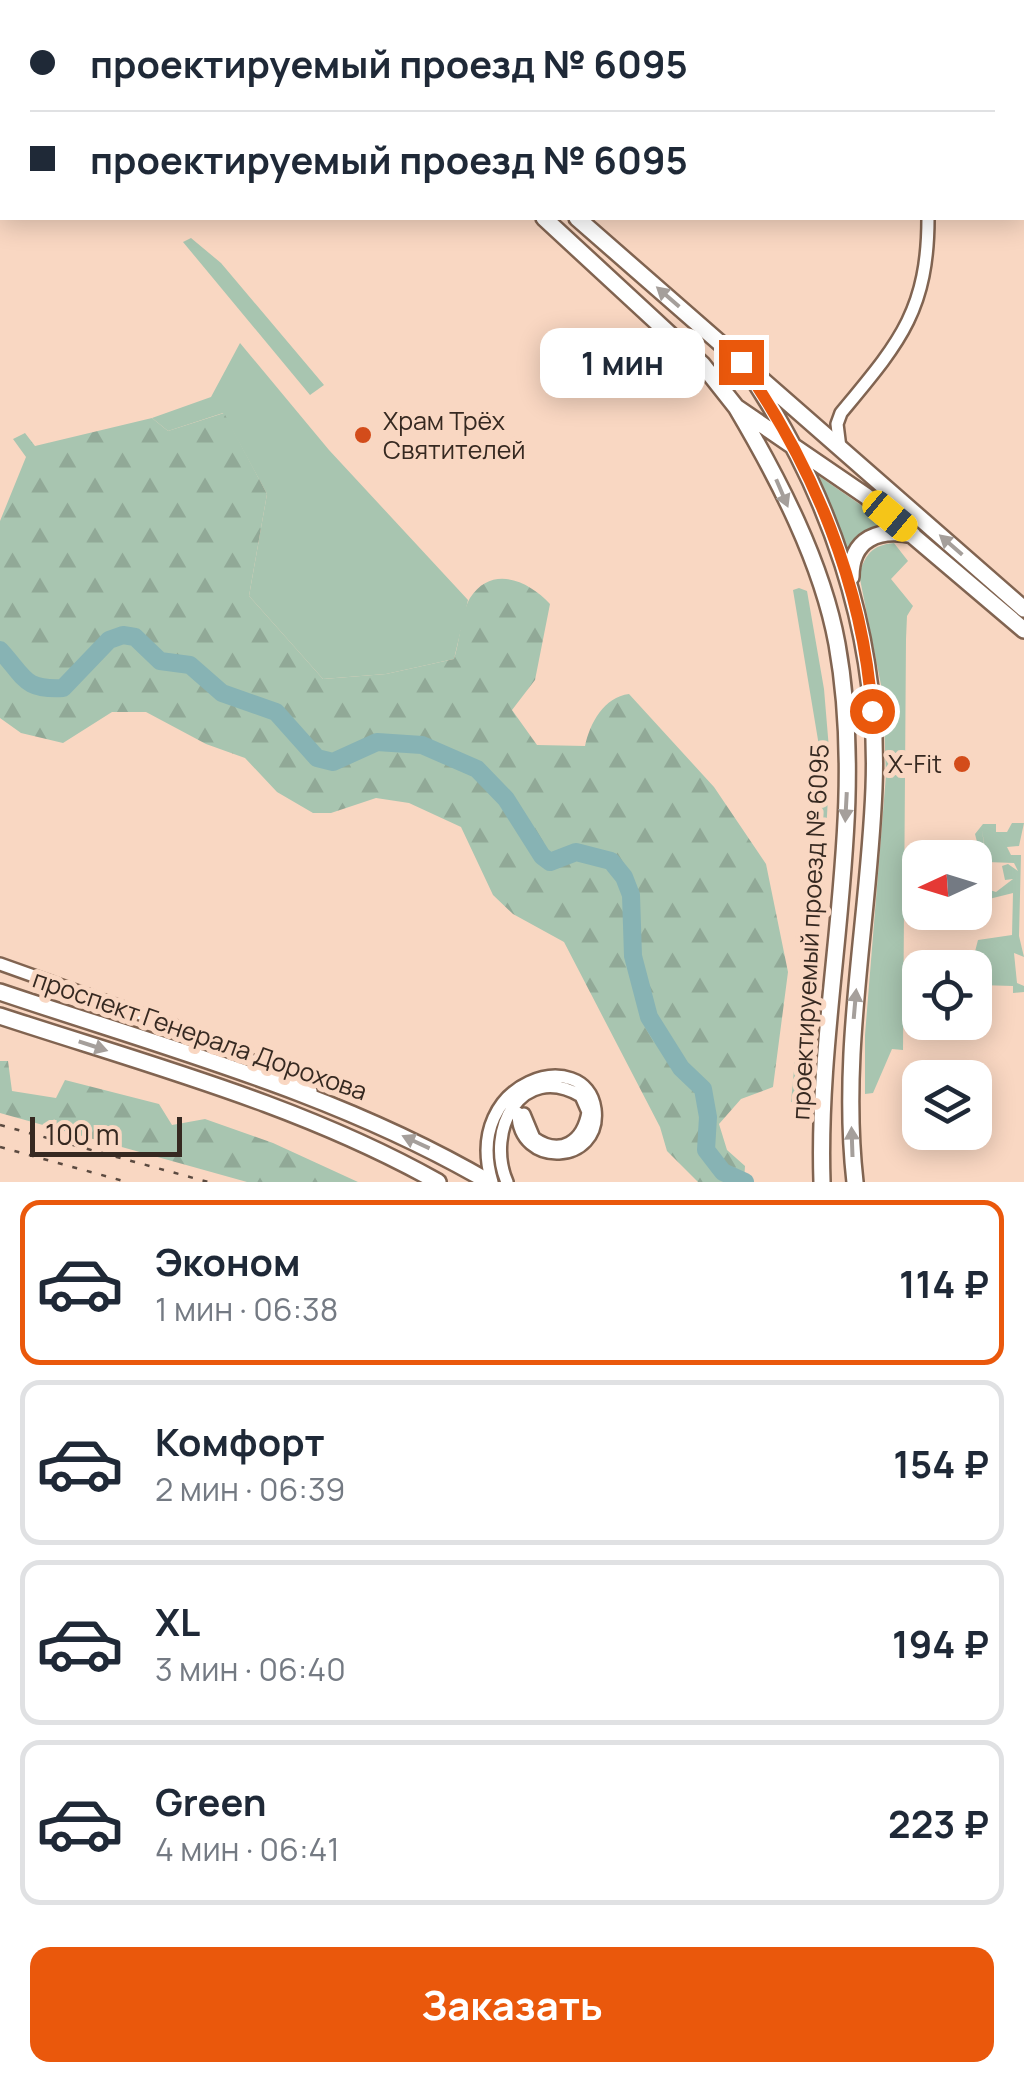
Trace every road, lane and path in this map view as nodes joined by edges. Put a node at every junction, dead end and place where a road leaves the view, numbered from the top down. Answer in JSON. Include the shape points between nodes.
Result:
{"nodes":[{"id":1,"x":546,"y":220,"type":"edge"},
{"id":2,"x":578,"y":220,"type":"edge"},
{"id":3,"x":928,"y":220,"type":"edge"},
{"id":4,"x":741,"y":362,"type":"junction"},
{"id":5,"x":736,"y":407,"type":"junction"},
{"id":6,"x":841,"y":413,"type":"junction"},
{"id":7,"x":805,"y":417,"type":"junction"},
{"id":8,"x":840,"y":448,"type":"junction"},
{"id":9,"x":797,"y":452,"type":"junction"},
{"id":10,"x":913,"y":536,"type":"junction"},
{"id":11,"x":852,"y":593,"type":"junction"},
{"id":12,"x":1024,"y":609,"type":"edge"},
{"id":13,"x":1024,"y":630,"type":"edge"},
{"id":14,"x":0,"y":964,"type":"edge"},
{"id":15,"x":0,"y":992,"type":"edge"},
{"id":16,"x":0,"y":1016,"type":"edge"},
{"id":17,"x":341,"y":1107,"type":"junction"},
{"id":18,"x":521,"y":1114,"type":"dead end"},
{"id":19,"x":495,"y":1133,"type":"junction"},
{"id":20,"x":438,"y":1182,"type":"edge"},
{"id":21,"x":490,"y":1182,"type":"edge"},
{"id":22,"x":507,"y":1182,"type":"edge"},
{"id":23,"x":822,"y":1182,"type":"edge"},
{"id":24,"x":855,"y":1182,"type":"edge"}],
"edges":[{"from":1,"to":5,"type":"main road","via":[[702,364]]},
{"from":4,"to":2,"type":"main road","one_way":true},
{"from":3,"to":6,"type":"street","via":[[924,275],[912,316]]},
{"from":4,"to":7,"type":"main road"},
{"from":4,"to":9,"type":"main road","name":"проектируемый проезд № 6095"},
{"from":5,"to":9,"type":"main road"},
{"from":5,"to":23,"type":"main road","name":"проектируемый проезд № 6095","one_way":true,"via":[[780,486],[813,569],[836,640],[843,690],[847,788]]},
{"from":6,"to":7,"type":"street"},
{"from":6,"to":8,"type":"street"},
{"from":7,"to":8,"type":"main road"},
{"from":12,"to":8,"type":"main road","one_way":true},
{"from":9,"to":10,"type":"main road"},
{"from":9,"to":11,"type":"main road","name":"проектируемый проезд № 6095"},
{"from":10,"to":11,"type":"main road","via":[[879,533],[860,546],[852,558]]},
{"from":10,"to":13,"type":"main road"},
{"from":24,"to":11,"type":"main road","name":"проектируемый проезд № 6095","one_way":true,"via":[[851,1101],[874,786],[870,690]]},
{"from":14,"to":17,"type":"street","via":[[205,1036]]},
{"from":15,"to":17,"type":"main road","name":"проспект Генерала Дорохова"},
{"from":16,"to":20,"type":"main road","name":"проспект Генерала Дорохова","one_way":true,"via":[[279,1107]]},
{"from":21,"to":17,"type":"main road","name":"проспект Генерала Дорохова","one_way":true},
{"from":18,"to":19,"type":"street","via":[[518,1124],[528,1142],[559,1155],[589,1138],[595,1109],[580,1084],[539,1079],[499,1103]]},
{"from":19,"to":21,"type":"street"},
{"from":19,"to":22,"type":"street"}]}
